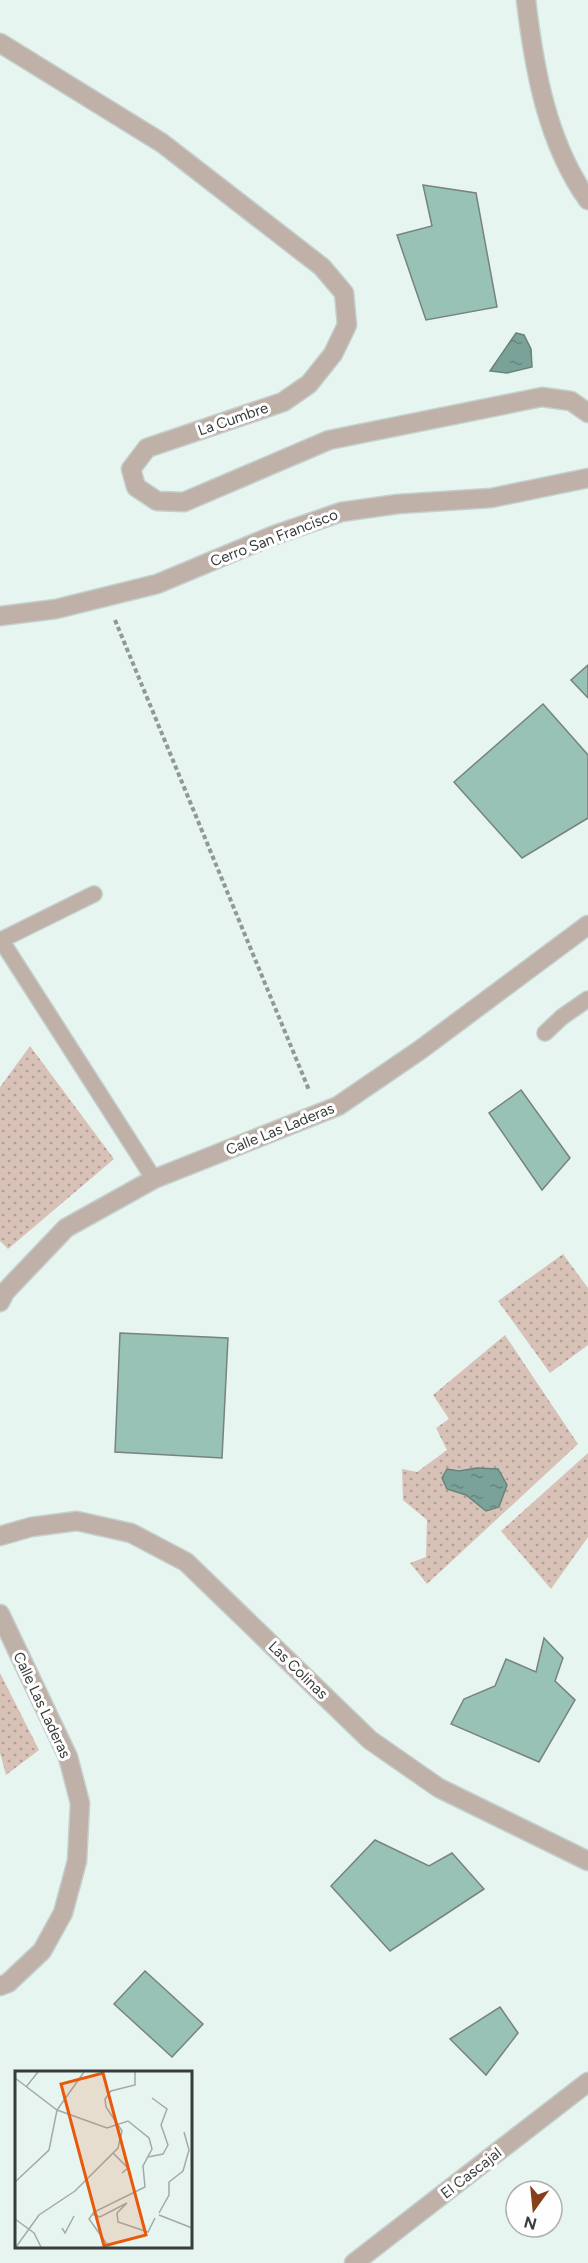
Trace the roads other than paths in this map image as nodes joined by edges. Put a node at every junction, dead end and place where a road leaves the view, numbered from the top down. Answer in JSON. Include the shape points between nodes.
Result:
{"nodes":[{"id":1,"x":526,"y":0,"type":"edge"},
{"id":2,"x":0,"y":44,"type":"edge"},
{"id":3,"x":588,"y":200,"type":"edge"},
{"id":4,"x":588,"y":413,"type":"edge"},
{"id":5,"x":588,"y":478,"type":"edge"},
{"id":6,"x":0,"y":616,"type":"edge"},
{"id":7,"x":94,"y":894,"type":"dead end"},
{"id":8,"x":588,"y":925,"type":"edge"},
{"id":9,"x":588,"y":999,"type":"edge"},
{"id":10,"x":545,"y":1033,"type":"dead end"},
{"id":11,"x":154,"y":1179,"type":"junction"},
{"id":12,"x":0,"y":1302,"type":"edge"},
{"id":13,"x":0,"y":1536,"type":"edge"},
{"id":14,"x":0,"y":1614,"type":"edge"},
{"id":15,"x":588,"y":1861,"type":"edge"},
{"id":16,"x":0,"y":1986,"type":"edge"},
{"id":17,"x":588,"y":2082,"type":"edge"},
{"id":18,"x":354,"y":2263,"type":"edge"}],
"edges":[{"from":1,"to":3,"type":"street","via":[[546,105],[561,150]]},
{"from":2,"to":4,"type":"street","name":"La Cumbre","via":[[162,143],[322,267],[344,293],[347,325],[333,354],[309,384],[283,402],[147,448],[131,469],[136,488],[157,501],[184,502],[330,440],[542,397],[571,401]]},
{"from":5,"to":6,"type":"street","name":"Cerro San Francisco","via":[[491,498],[341,512],[157,584],[56,609]]},
{"from":7,"to":11,"type":"lane","via":[[1,940]]},
{"from":8,"to":11,"type":"street","name":"Calle Las Laderas","via":[[338,1106]]},
{"from":9,"to":10,"type":"lane"},
{"from":11,"to":12,"type":"street","name":"Calle Las Laderas","via":[[66,1228]]},
{"from":13,"to":15,"type":"street","name":"Las Colinas","via":[[77,1521],[131,1533],[186,1562],[370,1740],[439,1788]]},
{"from":14,"to":16,"type":"street","name":"Calle Las Laderas","via":[[68,1757],[80,1803],[77,1861],[63,1913],[42,1951]]},
{"from":17,"to":18,"type":"street","name":"El Cascajal"}]}
